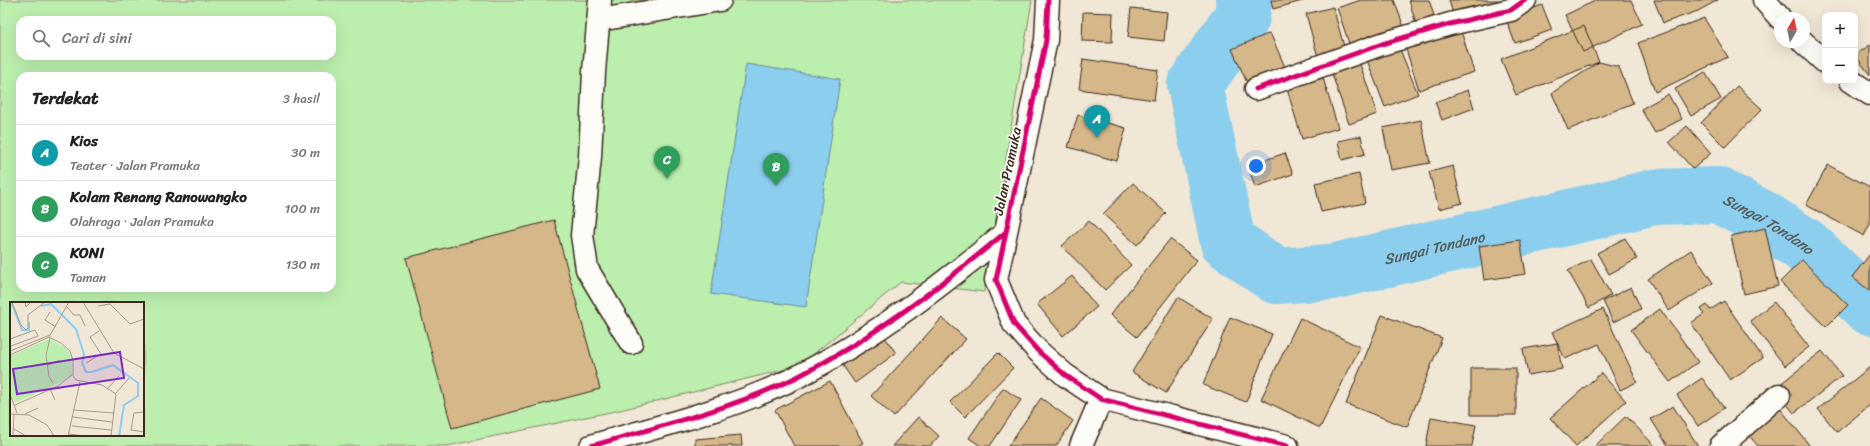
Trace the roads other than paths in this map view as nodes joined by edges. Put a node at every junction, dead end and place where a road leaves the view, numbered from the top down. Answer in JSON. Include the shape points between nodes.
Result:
{"nodes":[{"id":1,"x":720,"y":0,"type":"edge"},
{"id":2,"x":1048,"y":0,"type":"edge"},
{"id":3,"x":1525,"y":0,"type":"edge"},
{"id":4,"x":1764,"y":0,"type":"edge"},
{"id":5,"x":600,"y":10,"type":"edge"},
{"id":6,"x":1775,"y":12,"type":"edge"},
{"id":7,"x":1810,"y":48,"type":"edge"},
{"id":8,"x":1822,"y":59,"type":"edge"},
{"id":9,"x":1855,"y":84,"type":"edge"},
{"id":10,"x":1256,"y":90,"type":"dead end"},
{"id":11,"x":1870,"y":94,"type":"edge"},
{"id":12,"x":1006,"y":232,"type":"junction"},
{"id":13,"x":631,"y":343,"type":"dead end"},
{"id":14,"x":1779,"y":396,"type":"dead end"},
{"id":15,"x":1101,"y":399,"type":"junction"},
{"id":16,"x":590,"y":446,"type":"edge"},
{"id":17,"x":1081,"y":446,"type":"edge"},
{"id":18,"x":1287,"y":446,"type":"edge"},
{"id":19,"x":1721,"y":446,"type":"edge"}],
"edges":[{"from":1,"to":5,"type":"street"},
{"from":2,"to":12,"type":"street","name":"Jalan Pramuka","via":[[1046,40]]},
{"from":3,"to":10,"type":"street","via":[[1511,10],[1450,24],[1382,44]]},
{"from":4,"to":6,"type":"street"},
{"from":5,"to":13,"type":"street","via":[[582,235],[587,269]]},
{"from":7,"to":8,"type":"street"},
{"from":9,"to":11,"type":"street"},
{"from":12,"to":15,"type":"street","name":"Jalan Pramuka","via":[[996,280],[1014,324],[1038,351],[1065,375]]},
{"from":12,"to":16,"type":"street","via":[[945,283],[861,341],[796,377],[717,410]]},
{"from":14,"to":19,"type":"street"},
{"from":15,"to":17,"type":"street"},
{"from":15,"to":18,"type":"street","name":"Jalan Pramuka"}]}
